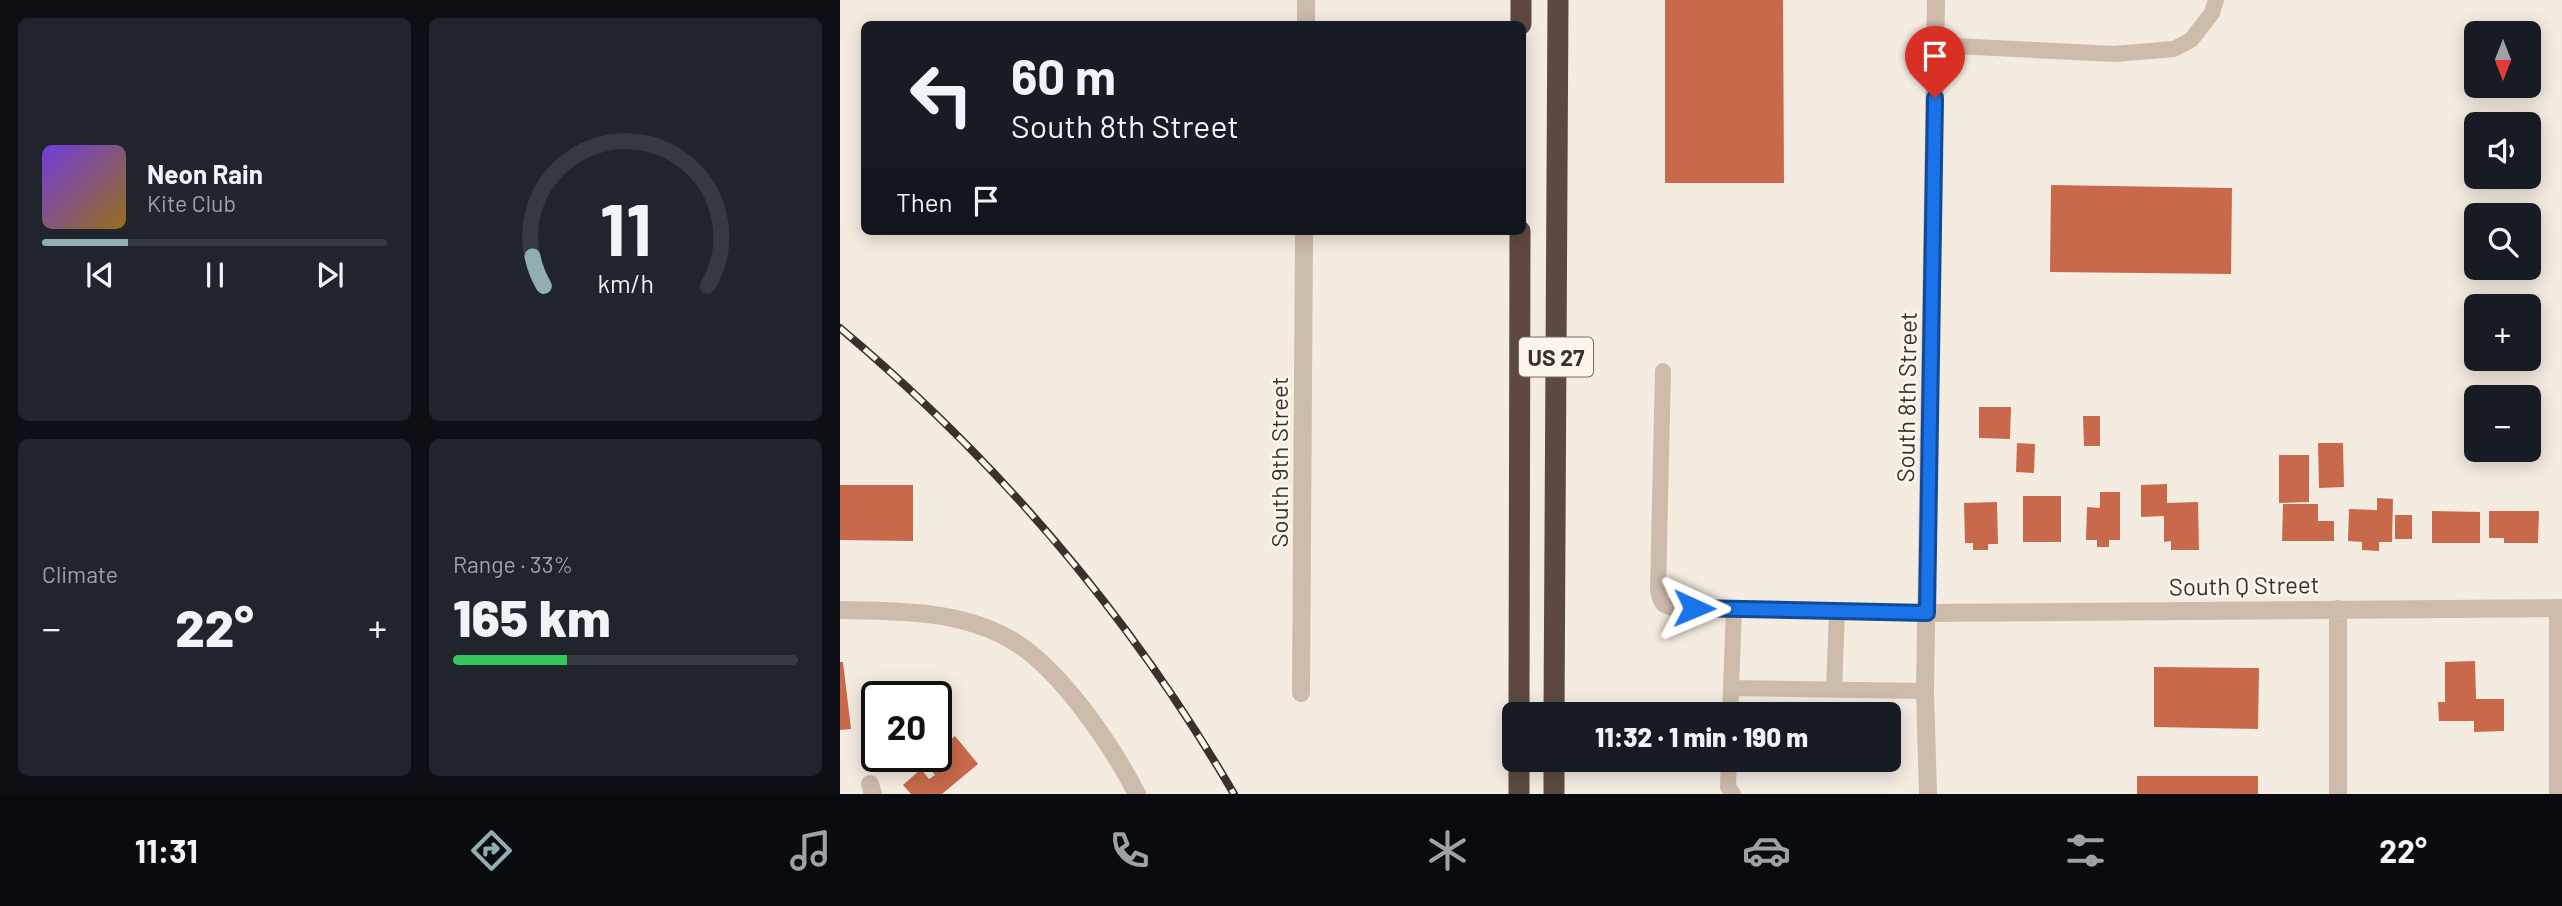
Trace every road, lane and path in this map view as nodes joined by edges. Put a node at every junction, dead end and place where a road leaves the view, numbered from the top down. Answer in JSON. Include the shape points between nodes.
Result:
{"nodes":[{"id":1,"x":1306,"y":0,"type":"edge"},
{"id":2,"x":1521,"y":0,"type":"edge"},
{"id":3,"x":1558,"y":0,"type":"edge"},
{"id":4,"x":1936,"y":0,"type":"edge"},
{"id":5,"x":2216,"y":0,"type":"edge"},
{"id":6,"x":1306,"y":21,"type":"edge"},
{"id":7,"x":1521,"y":21,"type":"edge"},
{"id":8,"x":1935,"y":45,"type":"junction"},
{"id":9,"x":1304,"y":235,"type":"edge"},
{"id":10,"x":1520,"y":235,"type":"edge"},
{"id":11,"x":1663,"y":371,"type":"dead end"},
{"id":12,"x":2559,"y":608,"type":"edge"},
{"id":13,"x":1734,"y":609,"type":"junction"},
{"id":14,"x":2337,"y":609,"type":"junction"},
{"id":15,"x":840,"y":610,"type":"edge"},
{"id":16,"x":1837,"y":611,"type":"junction"},
{"id":17,"x":1927,"y":613,"type":"junction"},
{"id":18,"x":1731,"y":688,"type":"junction"},
{"id":19,"x":1834,"y":690,"type":"junction"},
{"id":20,"x":1925,"y":691,"type":"junction"},
{"id":21,"x":1301,"y":693,"type":"dead end"},
{"id":22,"x":1519,"y":702,"type":"edge"},
{"id":23,"x":1554,"y":702,"type":"edge"},
{"id":24,"x":1730,"y":702,"type":"edge"},
{"id":25,"x":1519,"y":772,"type":"edge"},
{"id":26,"x":1554,"y":772,"type":"edge"},
{"id":27,"x":1729,"y":772,"type":"edge"},
{"id":28,"x":1137,"y":794,"type":"edge"},
{"id":29,"x":1519,"y":794,"type":"edge"},
{"id":30,"x":1554,"y":794,"type":"edge"},
{"id":31,"x":1733,"y":794,"type":"edge"},
{"id":32,"x":1928,"y":794,"type":"edge"},
{"id":33,"x":2338,"y":794,"type":"edge"},
{"id":34,"x":2557,"y":794,"type":"edge"}],
"edges":[{"from":1,"to":6,"type":"street"},
{"from":2,"to":7,"type":"highway"},
{"from":3,"to":23,"type":"highway","number":"US 27"},
{"from":4,"to":8,"type":"street","name":"South 8th Street"},
{"from":5,"to":8,"type":"lane","via":[[2191,40],[2174,49],[2114,54]]},
{"from":8,"to":17,"type":"street","name":"South 8th Street"},
{"from":9,"to":21,"type":"street","name":"South 9th Street"},
{"from":10,"to":22,"type":"highway","number":"US 27"},
{"from":11,"to":13,"type":"lane","via":[[1661,602],[1667,607]]},
{"from":12,"to":14,"type":"street","name":"South Q Street"},
{"from":12,"to":34,"type":"lane"},
{"from":13,"to":16,"type":"lane"},
{"from":13,"to":18,"type":"lane"},
{"from":14,"to":17,"type":"street","name":"South Q Street"},
{"from":14,"to":33,"type":"street"},
{"from":15,"to":28,"type":"street","via":[[913,611],[970,623],[1009,638],[1063,684],[1116,754]]},
{"from":16,"to":17,"type":"lane"},
{"from":16,"to":19,"type":"lane"},
{"from":17,"to":20,"type":"street","name":"South 8th Street"},
{"from":18,"to":19,"type":"lane"},
{"from":18,"to":24,"type":"lane"},
{"from":19,"to":20,"type":"lane"},
{"from":20,"to":32,"type":"street","name":"South 8th Street"},
{"from":25,"to":29,"type":"highway"},
{"from":26,"to":30,"type":"highway"},
{"from":27,"to":31,"type":"lane"}]}
